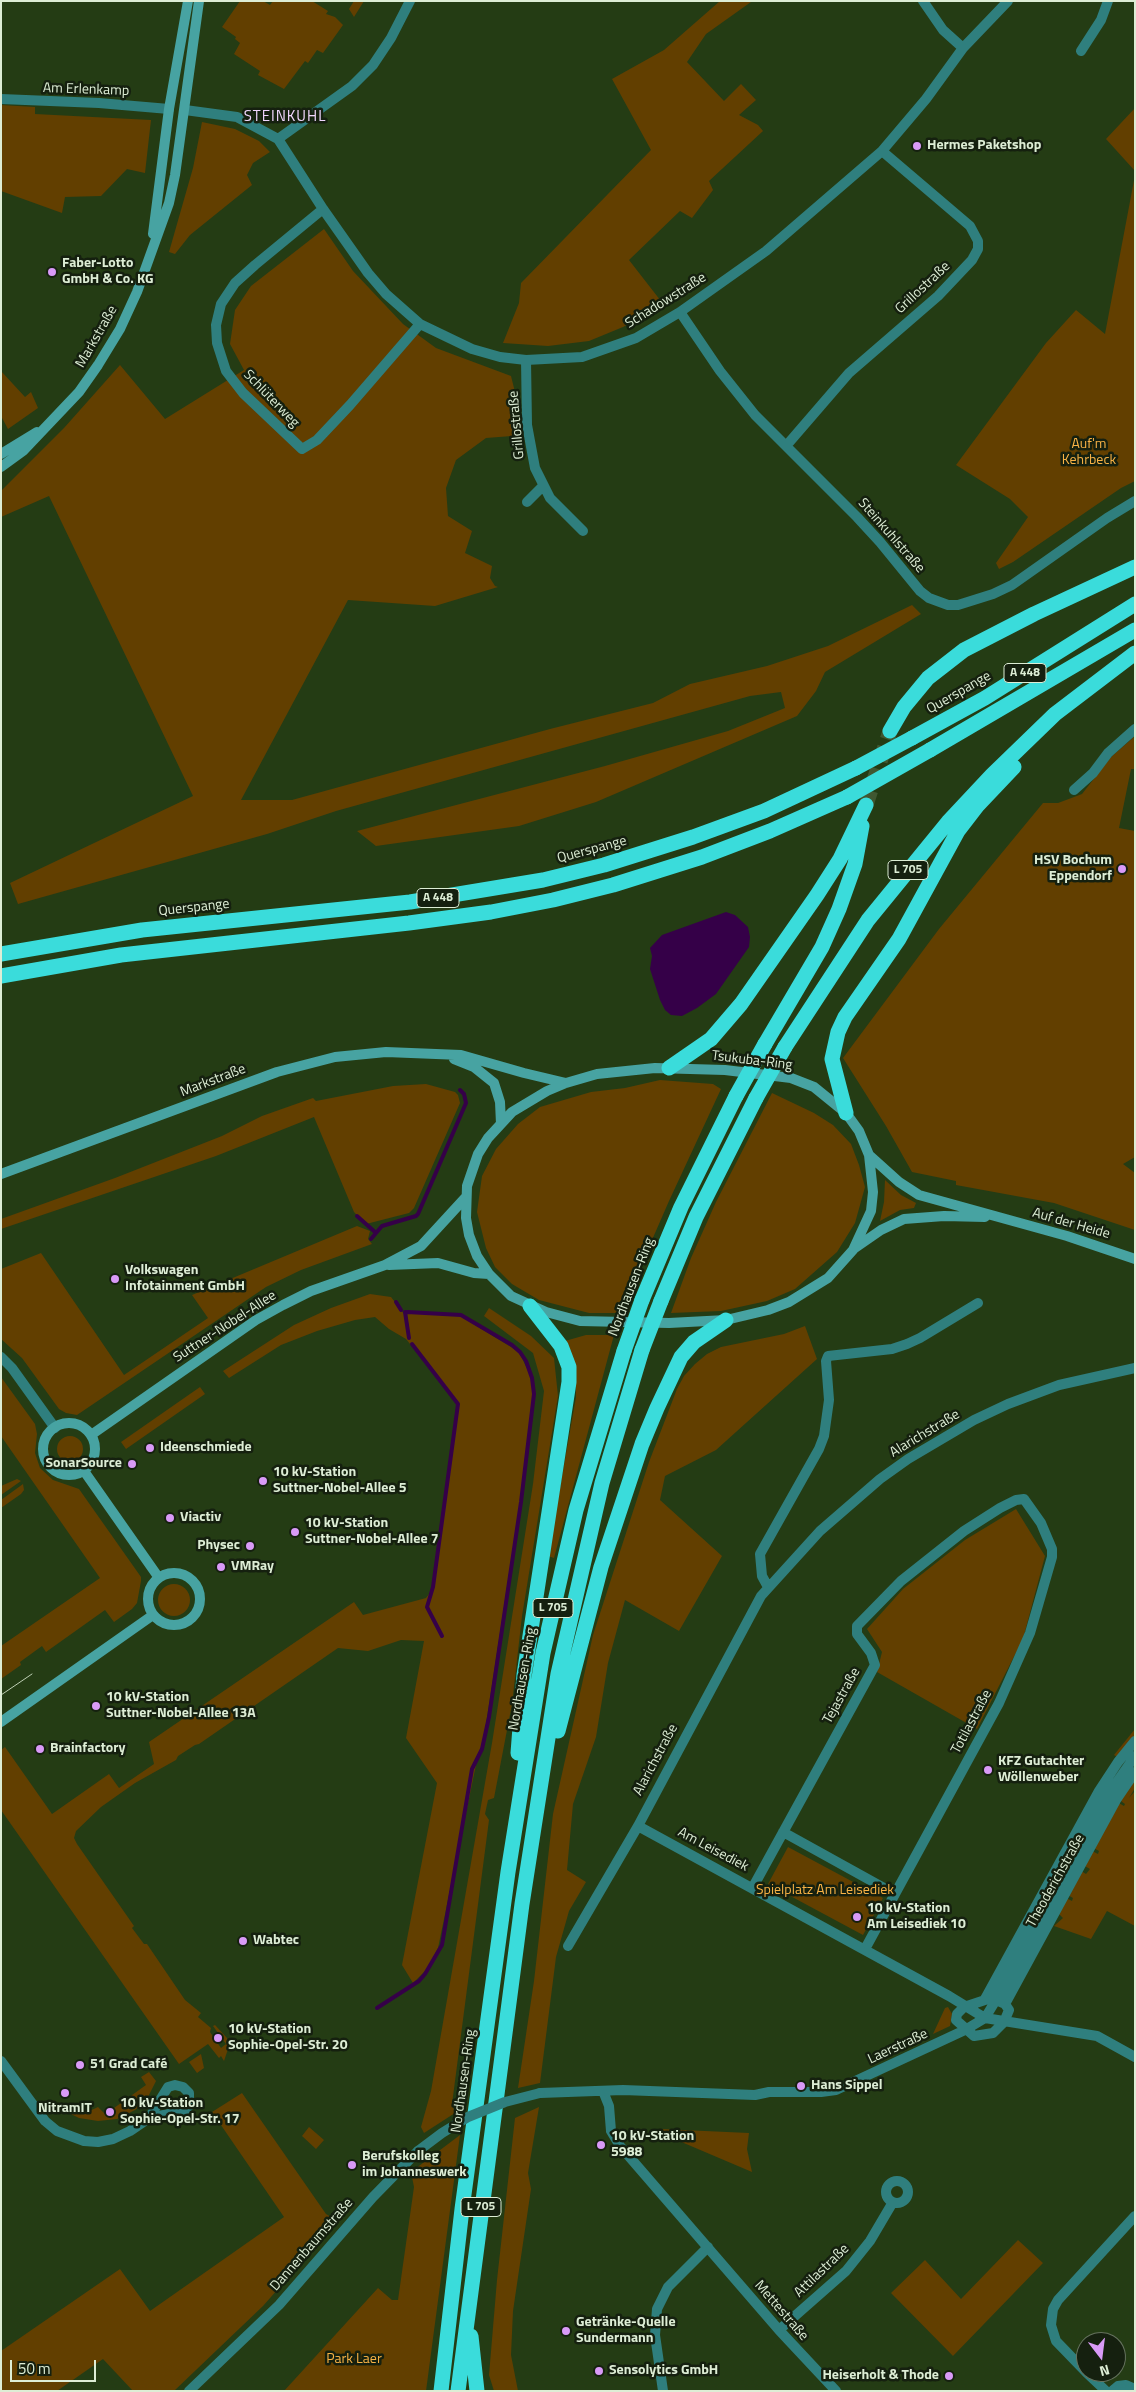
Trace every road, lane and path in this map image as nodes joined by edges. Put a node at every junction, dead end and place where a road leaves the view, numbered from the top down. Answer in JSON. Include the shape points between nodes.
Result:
{"nodes":[{"id":1,"x":188,"y":1,"type":"edge"},
{"id":2,"x":199,"y":1,"type":"edge"},
{"id":3,"x":410,"y":1,"type":"edge"},
{"id":4,"x":923,"y":1,"type":"edge"},
{"id":5,"x":1008,"y":1,"type":"edge"},
{"id":6,"x":1108,"y":1,"type":"edge"},
{"id":7,"x":963,"y":48,"type":"junction"},
{"id":8,"x":1081,"y":51,"type":"dead end"},
{"id":9,"x":1,"y":99,"type":"edge"},
{"id":10,"x":169,"y":109,"type":"junction"},
{"id":11,"x":185,"y":110,"type":"junction"},
{"id":12,"x":278,"y":139,"type":"junction"},
{"id":13,"x":882,"y":151,"type":"junction"},
{"id":14,"x":323,"y":209,"type":"junction"},
{"id":15,"x":150,"y":255,"type":"junction"},
{"id":16,"x":680,"y":312,"type":"junction"},
{"id":17,"x":420,"y":324,"type":"junction"},
{"id":18,"x":526,"y":360,"type":"junction"},
{"id":19,"x":51,"y":423,"type":"junction"},
{"id":20,"x":786,"y":446,"type":"junction"},
{"id":21,"x":1,"y":454,"type":"edge"},
{"id":22,"x":1,"y":467,"type":"edge"},
{"id":23,"x":543,"y":486,"type":"junction"},
{"id":24,"x":1135,"y":501,"type":"edge"},
{"id":25,"x":527,"y":502,"type":"dead end"},
{"id":26,"x":582,"y":530,"type":"dead end"},
{"id":27,"x":1135,"y":566,"type":"edge"},
{"id":28,"x":1135,"y":604,"type":"edge"},
{"id":29,"x":1135,"y":630,"type":"edge"},
{"id":30,"x":1135,"y":653,"type":"edge"},
{"id":31,"x":1056,"y":714,"type":"junction"},
{"id":32,"x":1135,"y":729,"type":"edge"},
{"id":33,"x":890,"y":731,"type":"tunnel mouth"},
{"id":34,"x":1074,"y":790,"type":"dead end"},
{"id":35,"x":1,"y":954,"type":"edge"},
{"id":36,"x":1,"y":976,"type":"edge"},
{"id":37,"x":443,"y":1054,"type":"junction"},
{"id":38,"x":669,"y":1068,"type":"junction"},
{"id":39,"x":566,"y":1083,"type":"junction"},
{"id":40,"x":846,"y":1113,"type":"junction"},
{"id":41,"x":501,"y":1124,"type":"junction"},
{"id":42,"x":869,"y":1155,"type":"junction"},
{"id":43,"x":1,"y":1174,"type":"edge"},
{"id":44,"x":466,"y":1197,"type":"junction"},
{"id":45,"x":998,"y":1217,"type":"junction"},
{"id":46,"x":853,"y":1250,"type":"junction"},
{"id":47,"x":1135,"y":1259,"type":"edge"},
{"id":48,"x":385,"y":1265,"type":"junction"},
{"id":49,"x":489,"y":1274,"type":"junction"},
{"id":50,"x":978,"y":1303,"type":"dead end"},
{"id":51,"x":530,"y":1306,"type":"junction"},
{"id":52,"x":726,"y":1320,"type":"junction"},
{"id":53,"x":1,"y":1357,"type":"edge"},
{"id":54,"x":1135,"y":1368,"type":"edge"},
{"id":55,"x":55,"y":1428,"type":"junction"},
{"id":56,"x":91,"y":1434,"type":"junction"},
{"id":57,"x":84,"y":1471,"type":"junction"},
{"id":58,"x":1024,"y":1499,"type":"joint"},
{"id":59,"x":159,"y":1578,"type":"junction"},
{"id":60,"x":768,"y":1587,"type":"junction"},
{"id":61,"x":153,"y":1614,"type":"junction"},
{"id":62,"x":1,"y":1722,"type":"edge"},
{"id":63,"x":1135,"y":1741,"type":"edge"},
{"id":64,"x":1135,"y":1756,"type":"edge"},
{"id":65,"x":1135,"y":1772,"type":"edge"},
{"id":66,"x":638,"y":1826,"type":"junction"},
{"id":67,"x":532,"y":1831,"type":"junction"},
{"id":68,"x":783,"y":1832,"type":"junction"},
{"id":69,"x":508,"y":1872,"type":"junction"},
{"id":70,"x":753,"y":1887,"type":"junction"},
{"id":71,"x":895,"y":1894,"type":"junction"},
{"id":72,"x":1039,"y":1910,"type":"junction"},
{"id":73,"x":568,"y":1946,"type":"dead end"},
{"id":74,"x":865,"y":1949,"type":"junction"},
{"id":75,"x":996,"y":2001,"type":"junction"},
{"id":76,"x":964,"y":2006,"type":"junction"},
{"id":77,"x":985,"y":2018,"type":"junction"},
{"id":78,"x":1004,"y":2022,"type":"junction"},
{"id":79,"x":969,"y":2033,"type":"junction"},
{"id":80,"x":1135,"y":2057,"type":"edge"},
{"id":81,"x":1,"y":2062,"type":"edge"},
{"id":82,"x":10,"y":2075,"type":"junction"},
{"id":83,"x":1,"y":2081,"type":"edge"},
{"id":84,"x":603,"y":2091,"type":"junction"},
{"id":85,"x":149,"y":2118,"type":"dead end"},
{"id":86,"x":893,"y":2202,"type":"dead end"},
{"id":87,"x":1135,"y":2216,"type":"edge"},
{"id":88,"x":708,"y":2247,"type":"junction"},
{"id":89,"x":468,"y":2310,"type":"junction"},
{"id":90,"x":779,"y":2330,"type":"junction"},
{"id":91,"x":1076,"y":2362,"type":"edge"},
{"id":92,"x":1097,"y":2382,"type":"edge"},
{"id":93,"x":1135,"y":2389,"type":"edge"},
{"id":94,"x":189,"y":2391,"type":"edge"},
{"id":95,"x":441,"y":2391,"type":"edge"},
{"id":96,"x":458,"y":2391,"type":"edge"},
{"id":97,"x":477,"y":2391,"type":"edge"},
{"id":98,"x":663,"y":2391,"type":"edge"},
{"id":99,"x":836,"y":2391,"type":"edge"},
{"id":100,"x":1106,"y":2391,"type":"edge"},
{"id":101,"x":1112,"y":2391,"type":"edge"}],
"edges":[{"from":1,"to":10,"type":"main road","name":"Markstraße"},
{"from":2,"to":11,"type":"main road","name":"Markstraße"},
{"from":3,"to":12,"type":"street","via":[[391,38],[352,86]]},
{"from":4,"to":7,"type":"street","via":[[943,30]]},
{"from":5,"to":7,"type":"street","name":"Schadowstraße"},
{"from":6,"to":8,"type":"street","via":[[1101,20]]},
{"from":7,"to":13,"type":"street","name":"Schadowstraße"},
{"from":9,"to":10,"type":"street","name":"Am Erlenkamp"},
{"from":10,"to":11,"type":"main road"},
{"from":10,"to":15,"type":"main road","name":"Markstraße"},
{"from":11,"to":12,"type":"street","name":"Schadowstraße","via":[[237,117]]},
{"from":11,"to":15,"type":"main road","name":"Markstraße","via":[[169,203]]},
{"from":12,"to":14,"type":"street","name":"Schadowstraße"},
{"from":13,"to":16,"type":"street","name":"Schadowstraße","via":[[766,250]]},
{"from":13,"to":20,"type":"street","name":"Grillostraße","via":[[970,226],[978,248],[972,260],[938,296],[849,373]]},
{"from":14,"to":17,"type":"street","name":"Schadowstraße","via":[[368,273]]},
{"from":14,"to":17,"type":"street","name":"Schlüterweg","via":[[255,265],[221,304],[216,325],[217,343],[226,371],[243,393],[302,449],[317,440]]},
{"from":15,"to":19,"type":"main road","name":"Markstraße","via":[[120,329],[79,392]]},
{"from":16,"to":18,"type":"street","name":"Schadowstraße","via":[[636,338],[590,354]]},
{"from":16,"to":20,"type":"street","name":"Steinkuhlstraße","via":[[741,399]]},
{"from":17,"to":18,"type":"street","name":"Schadowstraße","via":[[472,349]]},
{"from":18,"to":23,"type":"street","name":"Grillostraße","via":[[527,426],[535,468]]},
{"from":19,"to":21,"type":"main road","name":"Markstraße"},
{"from":19,"to":22,"type":"main road","name":"Markstraße","via":[[23,451]]},
{"from":20,"to":24,"type":"street","name":"Steinkuhlstraße","via":[[880,542],[920,591],[948,605],[980,600],[1012,585]]},
{"from":23,"to":25,"type":"street"},
{"from":23,"to":26,"type":"street","name":"Grillostraße","via":[[560,510]]},
{"from":27,"to":33,"type":"highway","via":[[964,650],[928,678],[904,707]]},
{"from":28,"to":35,"type":"highway","name":"Querspange","number":"A 448","bridge":true,"via":[[985,698],[856,768],[764,811],[641,854],[558,876],[451,896],[142,930]]},
{"from":29,"to":36,"type":"highway","number":"A 448","bridge":true,"via":[[847,797],[702,857],[621,882],[491,912],[120,955]]},
{"from":30,"to":31,"type":"highway","number":"L 705"},
{"from":31,"to":40,"type":"highway","via":[[1036,745],[978,805],[958,831],[899,939],[845,1017],[832,1059]]},
{"from":31,"to":67,"type":"highway","number":"L 705","bridge":true,"via":[[948,822],[848,949],[756,1098],[696,1217],[642,1350],[602,1483],[558,1674]]},
{"from":32,"to":34,"type":"street","via":[[1108,752],[1093,773]]},
{"from":37,"to":39,"type":"main road","name":"Markstraße","via":[[461,1055]]},
{"from":37,"to":41,"type":"main road","name":"Markstraße","via":[[474,1067],[494,1083],[500,1102]]},
{"from":37,"to":43,"type":"main road","name":"Markstraße","via":[[361,1054],[299,1066]]},
{"from":38,"to":39,"type":"main road","name":"Tsukuba-Ring","via":[[597,1074]]},
{"from":38,"to":40,"type":"main road","name":"Tsukuba-Ring","via":[[725,1070],[791,1078],[814,1087]]},
{"from":38,"to":69,"type":"highway","name":"Nordhausen-Ring","number":"L 705","bridge":true,"via":[[711,1039],[741,1004],[822,888],[866,805],[855,864],[839,908],[807,975],[736,1096],[681,1207],[624,1351],[576,1510],[543,1653]]},
{"from":39,"to":41,"type":"main road","name":"Tsukuba-Ring","via":[[528,1101]]},
{"from":40,"to":42,"type":"main road","name":"Tsukuba-Ring","via":[[859,1131]]},
{"from":41,"to":44,"type":"main road","name":"Tsukuba-Ring","via":[[478,1154]]},
{"from":42,"to":45,"type":"main road","name":"Auf der Heide","via":[[899,1182],[920,1195]]},
{"from":42,"to":46,"type":"main road","name":"Tsukuba-Ring","via":[[873,1192],[871,1211]]},
{"from":44,"to":48,"type":"main road","name":"Suttner-Nobel-Allee","via":[[428,1240]]},
{"from":44,"to":49,"type":"main road","name":"Tsukuba-Ring","via":[[469,1235]]},
{"from":45,"to":46,"type":"main road","name":"Auf der Heide","via":[[904,1219],[881,1230]]},
{"from":45,"to":47,"type":"main road","name":"Auf der Heide"},
{"from":46,"to":52,"type":"main road","name":"Tsukuba-Ring","via":[[828,1278],[811,1290],[768,1310]]},
{"from":48,"to":49,"type":"main road","name":"Suttner-Nobel-Allee","via":[[438,1263]]},
{"from":48,"to":56,"type":"main road","name":"Suttner-Nobel-Allee","via":[[311,1291],[256,1320]]},
{"from":49,"to":51,"type":"main road","name":"Tsukuba-Ring","via":[[511,1296]]},
{"from":50,"to":60,"type":"street","via":[[907,1344],[892,1349],[828,1356],[829,1400],[824,1436],[760,1554],[762,1576]]},
{"from":51,"to":52,"type":"main road","name":"Tsukuba-Ring","via":[[580,1321],[669,1323]]},
{"from":51,"to":69,"type":"highway","via":[[561,1346],[569,1367],[569,1382],[524,1675]]},
{"from":52,"to":67,"type":"highway","via":[[694,1342],[680,1357],[642,1444],[592,1596]]},
{"from":53,"to":55,"type":"street"},
{"from":54,"to":60,"type":"street","name":"Alarichstraße","via":[[1033,1394],[985,1414],[942,1438],[851,1502]]},
{"from":55,"to":56,"type":"main road","via":[[74,1424]]},
{"from":55,"to":57,"type":"main road","via":[[45,1441],[45,1457],[49,1465],[61,1474]]},
{"from":56,"to":57,"type":"main road","via":[[95,1450],[90,1465]]},
{"from":57,"to":59,"type":"main road"},
{"from":58,"to":68,"type":"street","name":"Tejastraße","via":[[1000,1508],[964,1531],[901,1581],[857,1626],[856,1634],[871,1653],[875,1665]]},
{"from":58,"to":71,"type":"street","name":"Totilastraße","via":[[1041,1523],[1052,1549],[1030,1633],[999,1703]]},
{"from":59,"to":61,"type":"main road","via":[[148,1594]]},
{"from":59,"to":61,"type":"main road","via":[[172,1574],[185,1576],[198,1591],[199,1604],[193,1616],[182,1624],[169,1625]]},
{"from":60,"to":66,"type":"street","name":"Alarichstraße"},
{"from":61,"to":62,"type":"main road"},
{"from":63,"to":72,"type":"street","name":"Theoderichstraße","via":[[1099,1791]]},
{"from":64,"to":72,"type":"street","name":"Theoderichstraße","via":[[1107,1796]]},
{"from":65,"to":75,"type":"street","name":"Theoderichstraße"},
{"from":66,"to":70,"type":"street","name":"Am Leisediek"},
{"from":66,"to":73,"type":"street","name":"Alarichstraße"},
{"from":67,"to":89,"type":"highway","number":"L 705"},
{"from":68,"to":70,"type":"street","name":"Tejastraße"},
{"from":68,"to":71,"type":"street"},
{"from":69,"to":95,"type":"highway","name":"Nordhausen-Ring","number":"L 705"},
{"from":70,"to":74,"type":"street","name":"Am Leisediek"},
{"from":71,"to":74,"type":"street","name":"Totilastraße"},
{"from":72,"to":75,"type":"street","name":"Theoderichstraße"},
{"from":74,"to":76,"type":"street","name":"Am Leisediek"},
{"from":75,"to":76,"type":"street"},
{"from":75,"to":77,"type":"street","name":"Theoderichstraße"},
{"from":75,"to":78,"type":"street","via":[[1009,2010]]},
{"from":76,"to":77,"type":"street","name":"Am Leisediek"},
{"from":76,"to":79,"type":"street","via":[[955,2018]]},
{"from":77,"to":78,"type":"street"},
{"from":77,"to":79,"type":"street","name":"Laerstraße"},
{"from":78,"to":79,"type":"street","name":"Laerstraße","via":[[993,2033]]},
{"from":78,"to":80,"type":"street","via":[[1097,2036]]},
{"from":79,"to":84,"type":"street","name":"Laerstraße","via":[[836,2090],[755,2095]]},
{"from":81,"to":82,"type":"street"},
{"from":82,"to":83,"type":"street"},
{"from":82,"to":85,"type":"street","via":[[45,2121],[70,2138],[98,2142],[113,2139]]},
{"from":84,"to":88,"type":"street","name":"Mettestraße","via":[[615,2139]]},
{"from":84,"to":94,"type":"street","name":"Dannenbaumstraße","bridge":true,"via":[[540,2094],[505,2102],[468,2117],[442,2133],[373,2197],[279,2305]]},
{"from":86,"to":90,"type":"street","name":"Attilastraße","via":[[880,2226],[846,2271]]},
{"from":87,"to":91,"type":"street","via":[[1053,2308],[1051,2325],[1056,2341]]},
{"from":88,"to":90,"type":"street","name":"Mettestraße"},
{"from":88,"to":98,"type":"street","via":[[668,2287],[656,2309],[655,2335]]},
{"from":89,"to":96,"type":"highway","number":"L 705"},
{"from":89,"to":97,"type":"highway"},
{"from":90,"to":99,"type":"street","name":"Mettestraße"},
{"from":92,"to":100,"type":"street"},
{"from":93,"to":101,"type":"street","via":[[1126,2385]]}]}
